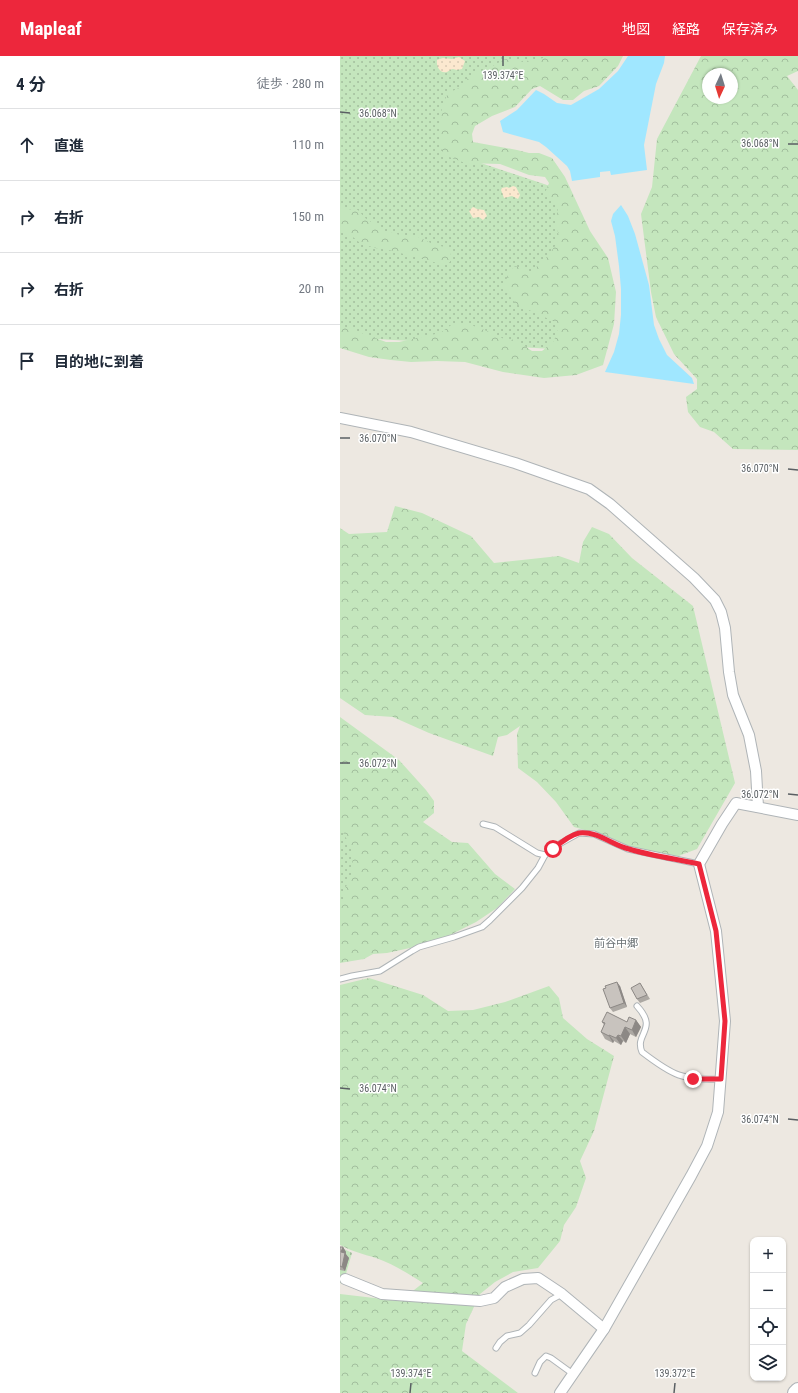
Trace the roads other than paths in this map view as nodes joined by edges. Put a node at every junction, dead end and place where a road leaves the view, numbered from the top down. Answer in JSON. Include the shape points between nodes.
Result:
{"nodes":[{"id":1,"x":340,"y":418,"type":"edge"},
{"id":2,"x":758,"y":807,"type":"junction"},
{"id":3,"x":798,"y":815,"type":"edge"},
{"id":4,"x":484,"y":824,"type":"dead end"},
{"id":5,"x":545,"y":855,"type":"junction"},
{"id":6,"x":699,"y":864,"type":"junction"},
{"id":7,"x":340,"y":979,"type":"edge"},
{"id":8,"x":637,"y":1006,"type":"dead end"},
{"id":9,"x":721,"y":1079,"type":"junction"},
{"id":10,"x":345,"y":1279,"type":"dead end"},
{"id":11,"x":562,"y":1294,"type":"junction"},
{"id":12,"x":604,"y":1329,"type":"junction"},
{"id":13,"x":496,"y":1348,"type":"dead end"},
{"id":14,"x":535,"y":1372,"type":"dead end"},
{"id":15,"x":573,"y":1374,"type":"junction"},
{"id":16,"x":798,"y":1390,"type":"edge"},
{"id":17,"x":560,"y":1393,"type":"edge"},
{"id":18,"x":796,"y":1393,"type":"edge"}],
"edges":[{"from":1,"to":2,"type":"street","via":[[431,437],[589,489],[610,504],[694,578],[715,600],[721,612],[733,695],[749,735],[756,771]]},
{"from":2,"to":3,"type":"street"},
{"from":2,"to":6,"type":"street","via":[[736,803]]},
{"from":4,"to":5,"type":"lane","via":[[495,827],[537,853]]},
{"from":5,"to":6,"type":"lane","via":[[572,836],[586,833],[628,849]]},
{"from":5,"to":7,"type":"lane","via":[[522,888],[482,927],[454,938],[419,947],[380,971]]},
{"from":6,"to":9,"type":"street","via":[[716,931],[725,1021]]},
{"from":8,"to":9,"type":"lane","via":[[647,1025],[640,1041],[642,1052],[675,1074],[693,1079]]},
{"from":9,"to":12,"type":"street","via":[[718,1112],[707,1146]]},
{"from":10,"to":11,"type":"street","via":[[382,1294],[394,1296],[480,1301],[494,1298],[505,1287],[523,1279],[538,1278]]},
{"from":11,"to":12,"type":"street"},
{"from":11,"to":13,"type":"lane","via":[[551,1300],[520,1333],[507,1336]]},
{"from":12,"to":15,"type":"street"},
{"from":14,"to":15,"type":"lane","via":[[546,1356]]},
{"from":15,"to":17,"type":"street"},
{"from":16,"to":18,"type":"main road"}]}
